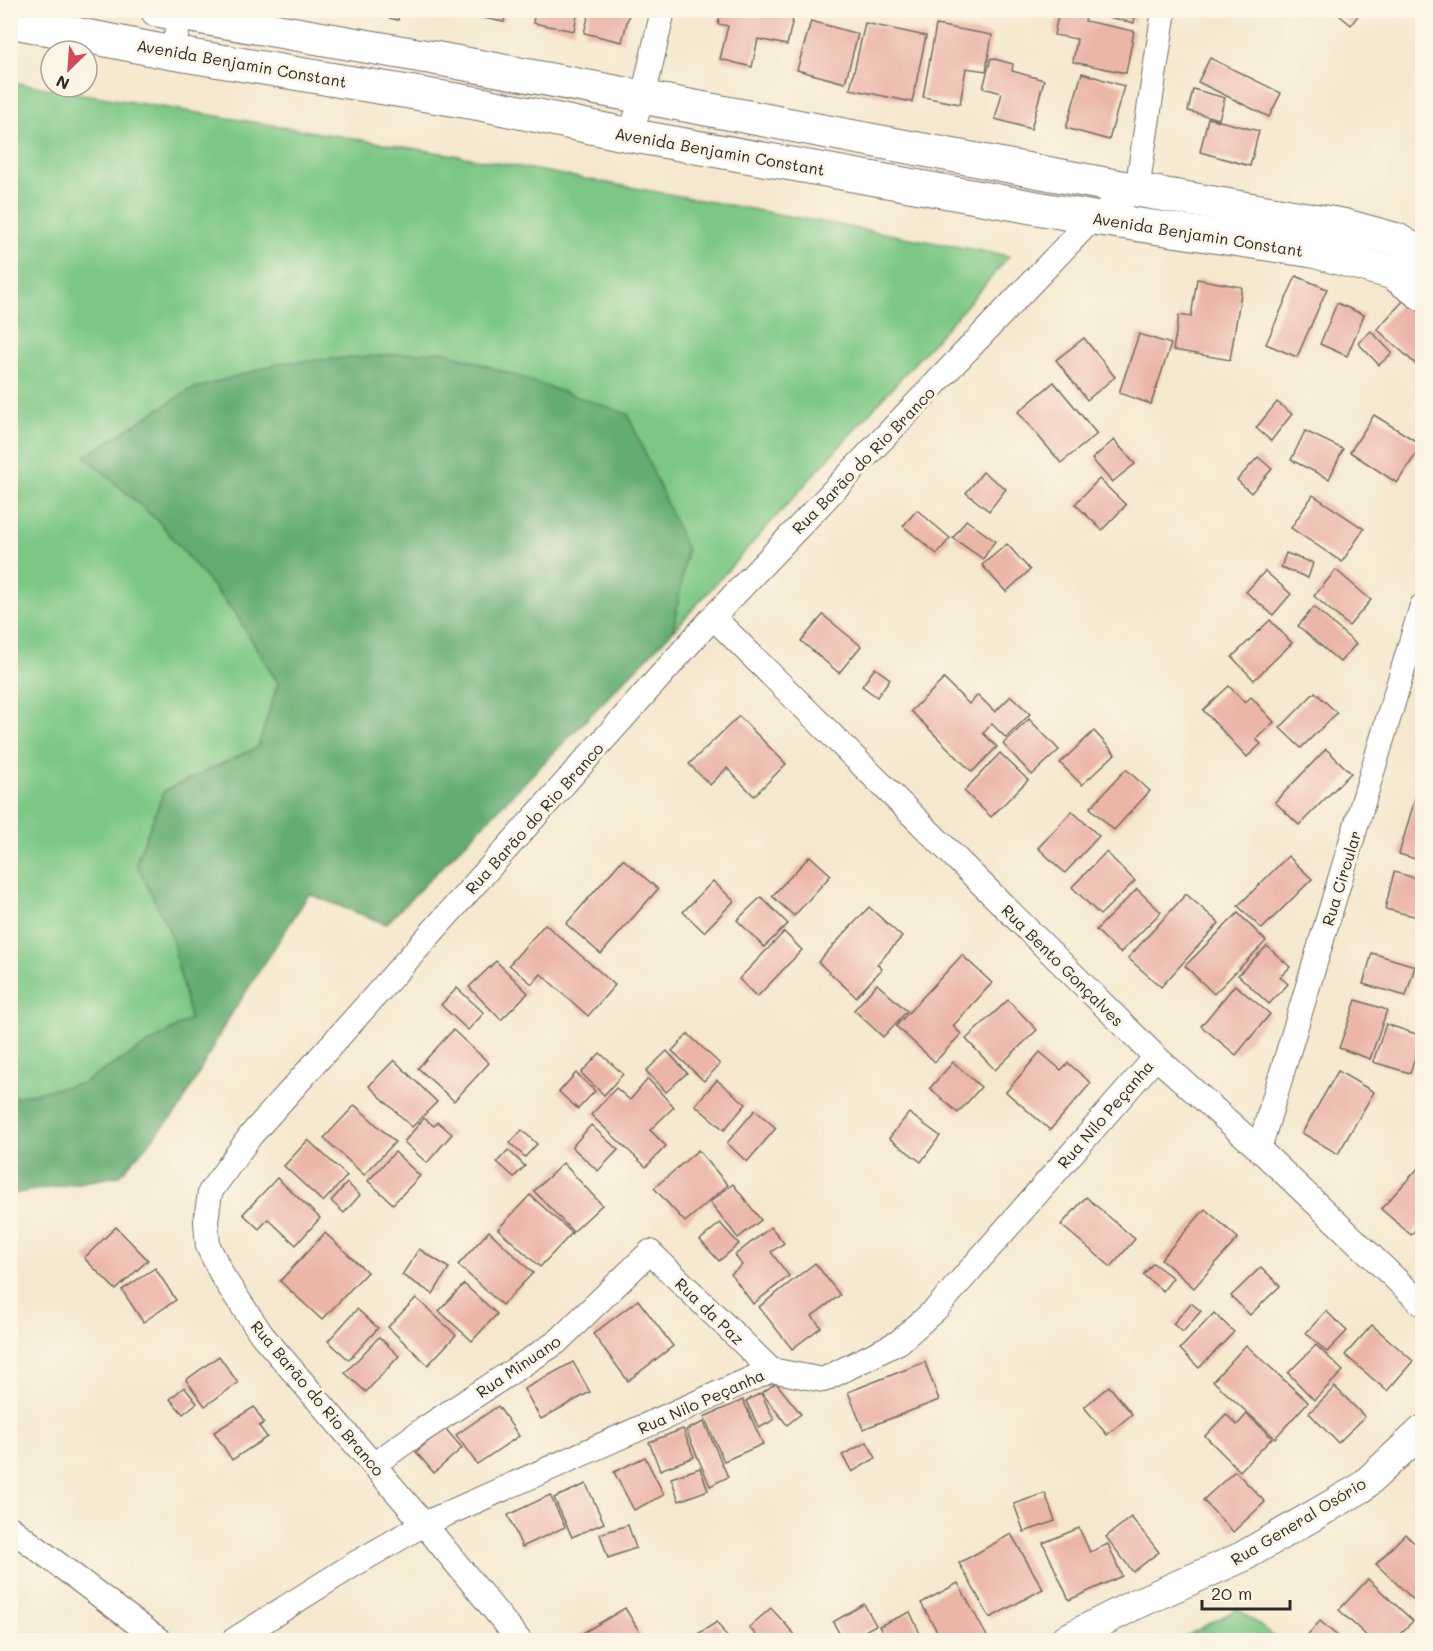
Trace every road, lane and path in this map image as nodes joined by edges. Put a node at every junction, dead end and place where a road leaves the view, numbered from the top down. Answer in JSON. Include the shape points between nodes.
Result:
{"nodes":[{"id":1,"x":663,"y":10,"type":"edge"},
{"id":2,"x":1164,"y":10,"type":"edge"},
{"id":3,"x":174,"y":12,"type":"edge"},
{"id":4,"x":10,"y":21,"type":"edge"},
{"id":5,"x":172,"y":53,"type":"junction"},
{"id":6,"x":643,"y":98,"type":"junction"},
{"id":7,"x":629,"y":135,"type":"junction"},
{"id":8,"x":1137,"y":189,"type":"junction"},
{"id":9,"x":1093,"y":218,"type":"junction"},
{"id":10,"x":1422,"y":255,"type":"edge"},
{"id":11,"x":1422,"y":294,"type":"edge"},
{"id":12,"x":1422,"y":606,"type":"edge"},
{"id":13,"x":713,"y":617,"type":"junction"},
{"id":14,"x":1156,"y":1057,"type":"junction"},
{"id":15,"x":1259,"y":1149,"type":"junction"},
{"id":16,"x":650,"y":1252,"type":"joint"},
{"id":17,"x":1422,"y":1304,"type":"edge"},
{"id":18,"x":771,"y":1370,"type":"junction"},
{"id":19,"x":1422,"y":1431,"type":"edge"},
{"id":20,"x":374,"y":1465,"type":"junction"},
{"id":21,"x":424,"y":1524,"type":"junction"},
{"id":22,"x":10,"y":1528,"type":"edge"},
{"id":23,"x":159,"y":1641,"type":"edge"},
{"id":24,"x":234,"y":1641,"type":"edge"},
{"id":25,"x":519,"y":1641,"type":"edge"},
{"id":26,"x":1065,"y":1641,"type":"edge"}],
"edges":[{"from":1,"to":6,"type":"street"},
{"from":2,"to":8,"type":"street"},
{"from":3,"to":5,"type":"street"},
{"from":3,"to":6,"type":"main road","name":"Avenida Benjamin Constant"},
{"from":4,"to":5,"type":"main road","name":"Avenida Benjamin Constant"},
{"from":5,"to":7,"type":"main road","name":"Avenida Benjamin Constant","via":[[482,104]]},
{"from":6,"to":7,"type":"street"},
{"from":6,"to":8,"type":"main road","name":"Avenida Benjamin Constant"},
{"from":7,"to":9,"type":"main road","name":"Avenida Benjamin Constant"},
{"from":8,"to":9,"type":"street","name":"Rua Barão do Rio Branco"},
{"from":8,"to":10,"type":"main road","name":"Avenida Benjamin Constant","via":[[1342,225],[1397,240]]},
{"from":9,"to":11,"type":"main road","name":"Avenida Benjamin Constant","via":[[1313,251],[1393,273]]},
{"from":9,"to":13,"type":"street","name":"Rua Barão do Rio Branco"},
{"from":12,"to":15,"type":"street","name":"Rua Circular"},
{"from":13,"to":14,"type":"street","name":"Rua Bento Gonçalves"},
{"from":13,"to":20,"type":"street","name":"Rua Barão do Rio Branco","via":[[251,1135],[210,1192],[208,1246],[223,1277],[262,1335]]},
{"from":14,"to":15,"type":"street","name":"Rua Bento Gonçalves"},
{"from":14,"to":18,"type":"street","name":"Rua Nilo Peçanha","via":[[936,1309],[899,1342],[823,1380]]},
{"from":15,"to":17,"type":"street","name":"Rua Bento Gonçalves"},
{"from":16,"to":18,"type":"street","name":"Rua da Paz"},
{"from":16,"to":20,"type":"street","name":"Rua Minuano","via":[[557,1342]]},
{"from":18,"to":21,"type":"street","name":"Rua Nilo Peçanha"},
{"from":19,"to":26,"type":"street","name":"Rua General Osório","via":[[1360,1488],[1242,1557]]},
{"from":20,"to":21,"type":"street","name":"Rua Barão do Rio Branco"},
{"from":21,"to":24,"type":"street","name":"Rua Nilo Peçanha"},
{"from":21,"to":25,"type":"street","name":"Rua Barão do Rio Branco"},
{"from":22,"to":23,"type":"street"}]}
